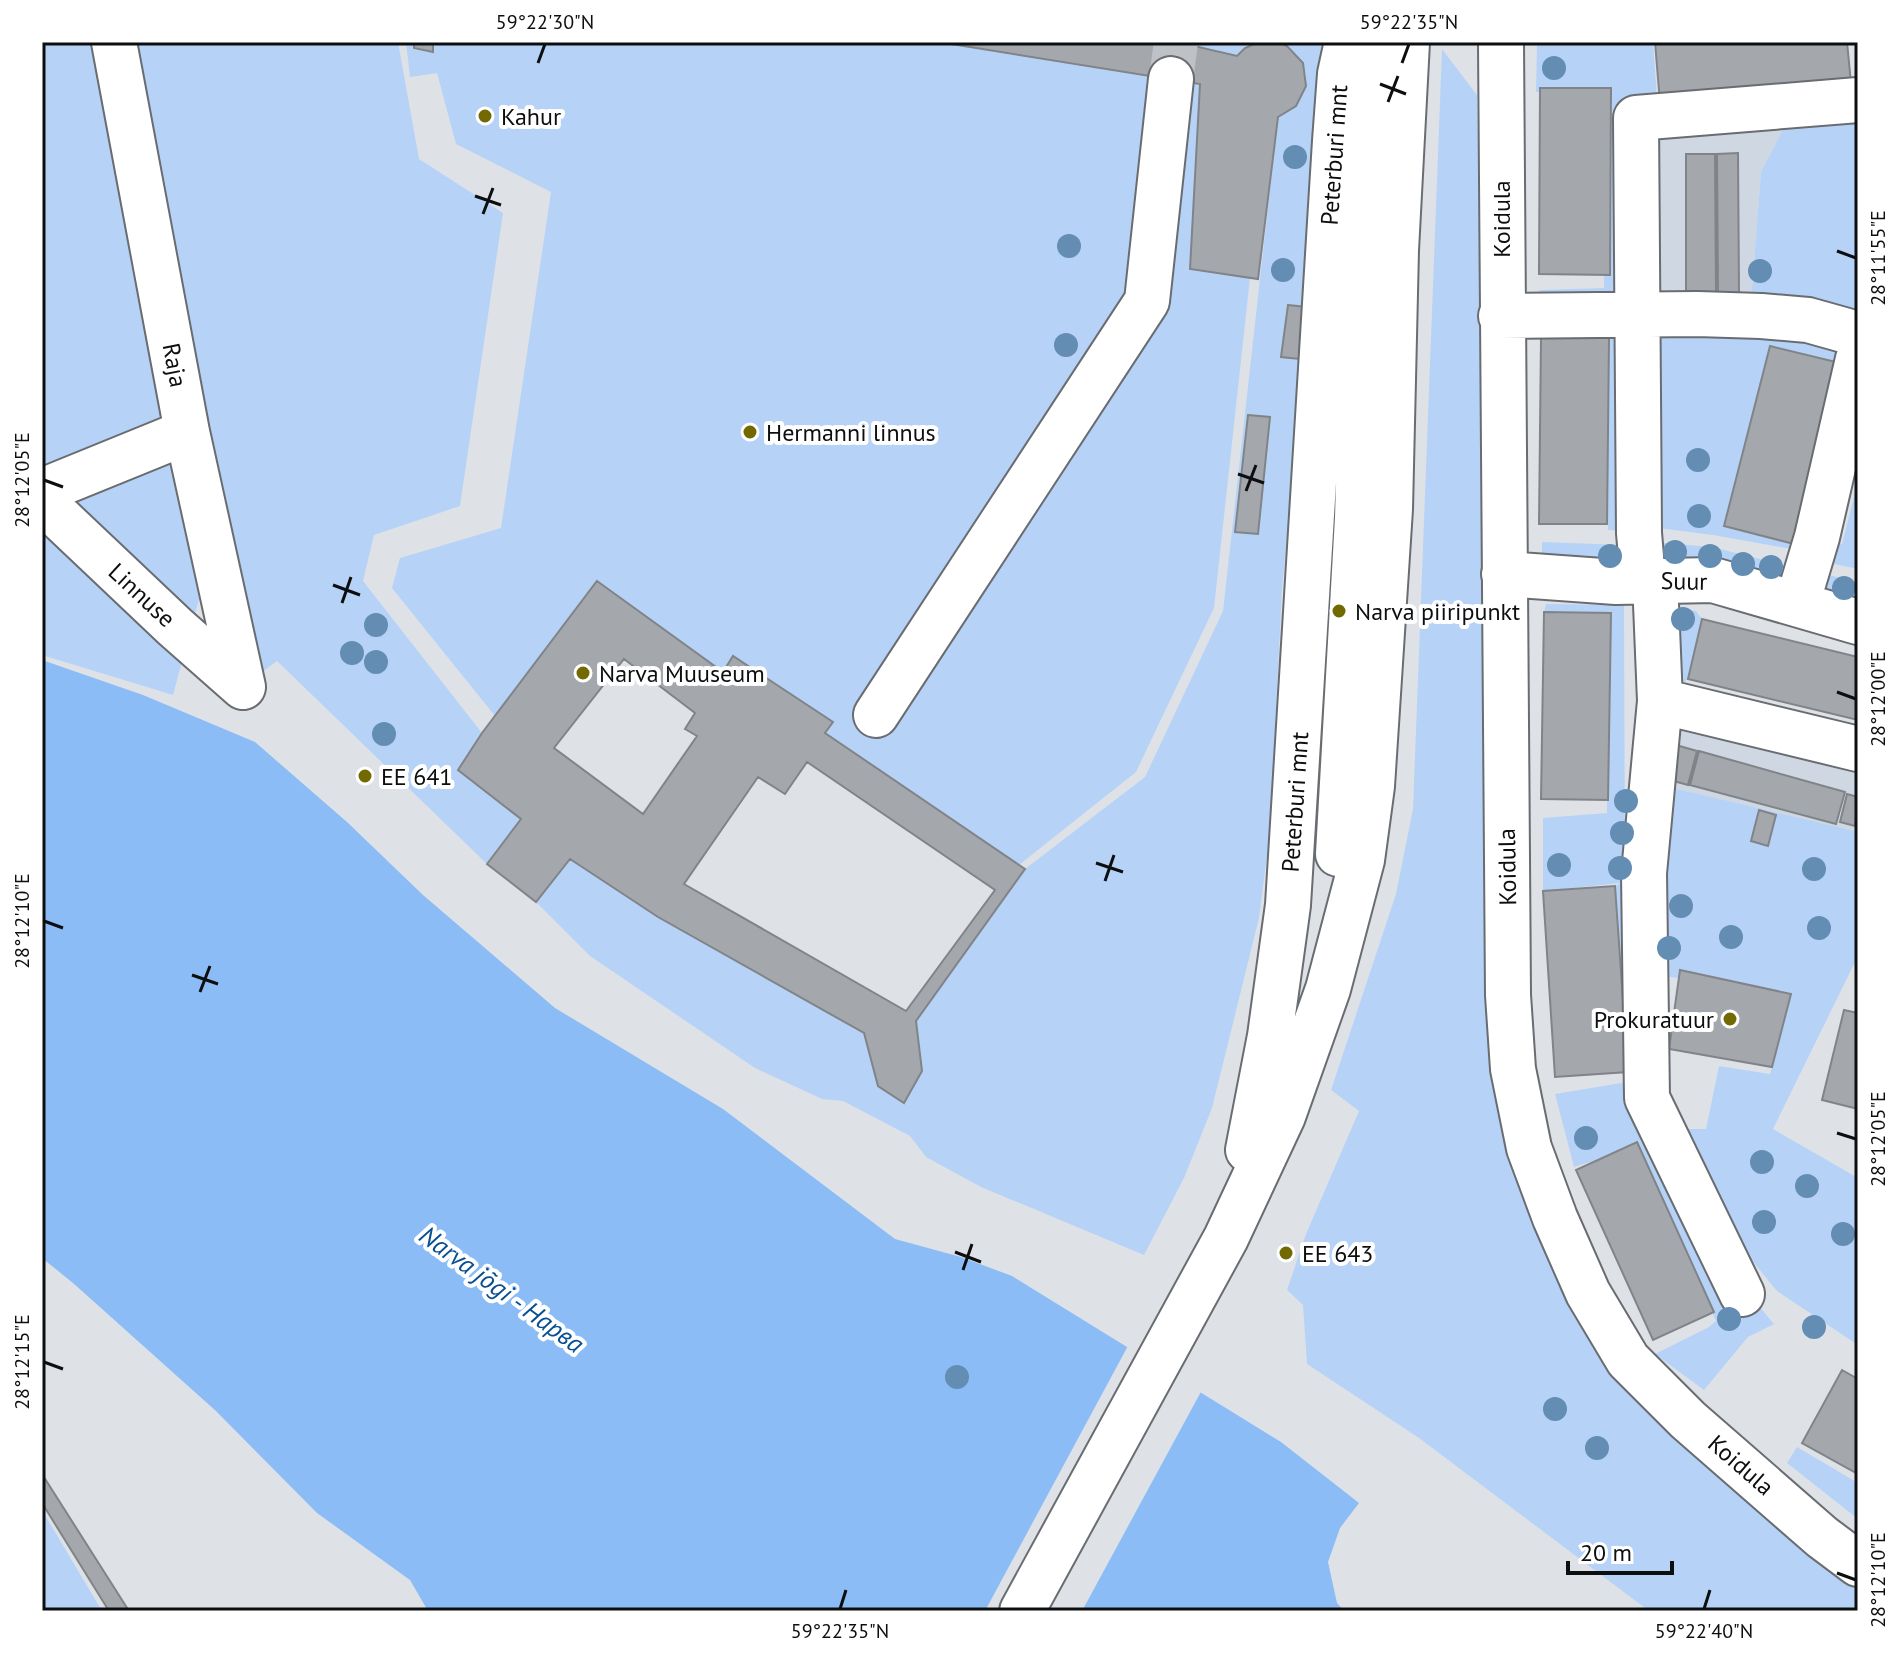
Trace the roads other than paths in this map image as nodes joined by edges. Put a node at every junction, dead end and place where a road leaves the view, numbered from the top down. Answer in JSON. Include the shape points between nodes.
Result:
{"nodes":[{"id":1,"x":114,"y":42,"type":"edge"},
{"id":2,"x":1347,"y":42,"type":"edge"},
{"id":3,"x":1375,"y":42,"type":"edge"},
{"id":4,"x":1407,"y":42,"type":"edge"},
{"id":5,"x":1501,"y":42,"type":"edge"},
{"id":6,"x":1171,"y":79,"type":"tunnel mouth"},
{"id":7,"x":1858,"y":100,"type":"edge"},
{"id":8,"x":1639,"y":314,"type":"junction"},
{"id":9,"x":1501,"y":316,"type":"junction"},
{"id":10,"x":1858,"y":334,"type":"edge"},
{"id":11,"x":1858,"y":359,"type":"edge"},
{"id":12,"x":187,"y":432,"type":"junction"},
{"id":13,"x":42,"y":491,"type":"edge"},
{"id":14,"x":42,"y":501,"type":"edge"},
{"id":15,"x":1504,"y":574,"type":"junction"},
{"id":16,"x":1649,"y":580,"type":"junction"},
{"id":17,"x":1797,"y":604,"type":"junction"},
{"id":18,"x":1858,"y":622,"type":"edge"},
{"id":19,"x":243,"y":687,"type":"joint"},
{"id":20,"x":1660,"y":701,"type":"junction"},
{"id":21,"x":876,"y":715,"type":"dead end"},
{"id":22,"x":1858,"y":749,"type":"edge"},
{"id":23,"x":1342,"y":940,"type":"junction"},
{"id":24,"x":1226,"y":1238,"type":"junction"},
{"id":25,"x":1742,"y":1294,"type":"dead end"},
{"id":26,"x":1858,"y":1564,"type":"edge"},
{"id":27,"x":1022,"y":1611,"type":"edge"}],
"edges":[{"from":1,"to":12,"type":"main road","name":"Raja"},
{"from":2,"to":24,"type":"main road","name":"Peterburi mnt","via":[[1337,114],[1288,905],[1270,1036]]},
{"from":3,"to":23,"type":"main road","name":"Peterburi mnt","via":[[1357,518],[1338,825]]},
{"from":4,"to":23,"type":"main road","name":"Peterburi mnt","via":[[1390,509],[1372,786],[1362,860]]},
{"from":5,"to":9,"type":"main road","name":"Koidula"},
{"from":6,"to":21,"type":"main road","via":[[1147,301]]},
{"from":7,"to":8,"type":"main road","via":[[1636,118]]},
{"from":8,"to":9,"type":"main road"},
{"from":8,"to":10,"type":"main road","via":[[1808,320]]},
{"from":8,"to":16,"type":"main road","via":[[1639,533]]},
{"from":9,"to":15,"type":"main road","name":"Koidula"},
{"from":11,"to":17,"type":"main road"},
{"from":12,"to":13,"type":"main road"},
{"from":12,"to":19,"type":"main road","name":"Raja"},
{"from":14,"to":19,"type":"main road","name":"Linnuse"},
{"from":15,"to":16,"type":"main road","name":"Suur"},
{"from":15,"to":26,"type":"main road","name":"Koidula","via":[[1508,995],[1513,1069],[1529,1148],[1588,1293],[1628,1360],[1688,1420]]},
{"from":16,"to":17,"type":"main road","name":"Suur","via":[[1713,580]]},
{"from":16,"to":20,"type":"main road"},
{"from":17,"to":18,"type":"main road","name":"Suur"},
{"from":20,"to":22,"type":"main road"},
{"from":20,"to":25,"type":"main road","via":[[1644,873],[1647,1098]]},
{"from":23,"to":24,"type":"main road","name":"Peterburi mnt","via":[[1283,1116]]},
{"from":24,"to":27,"type":"main road"}]}
